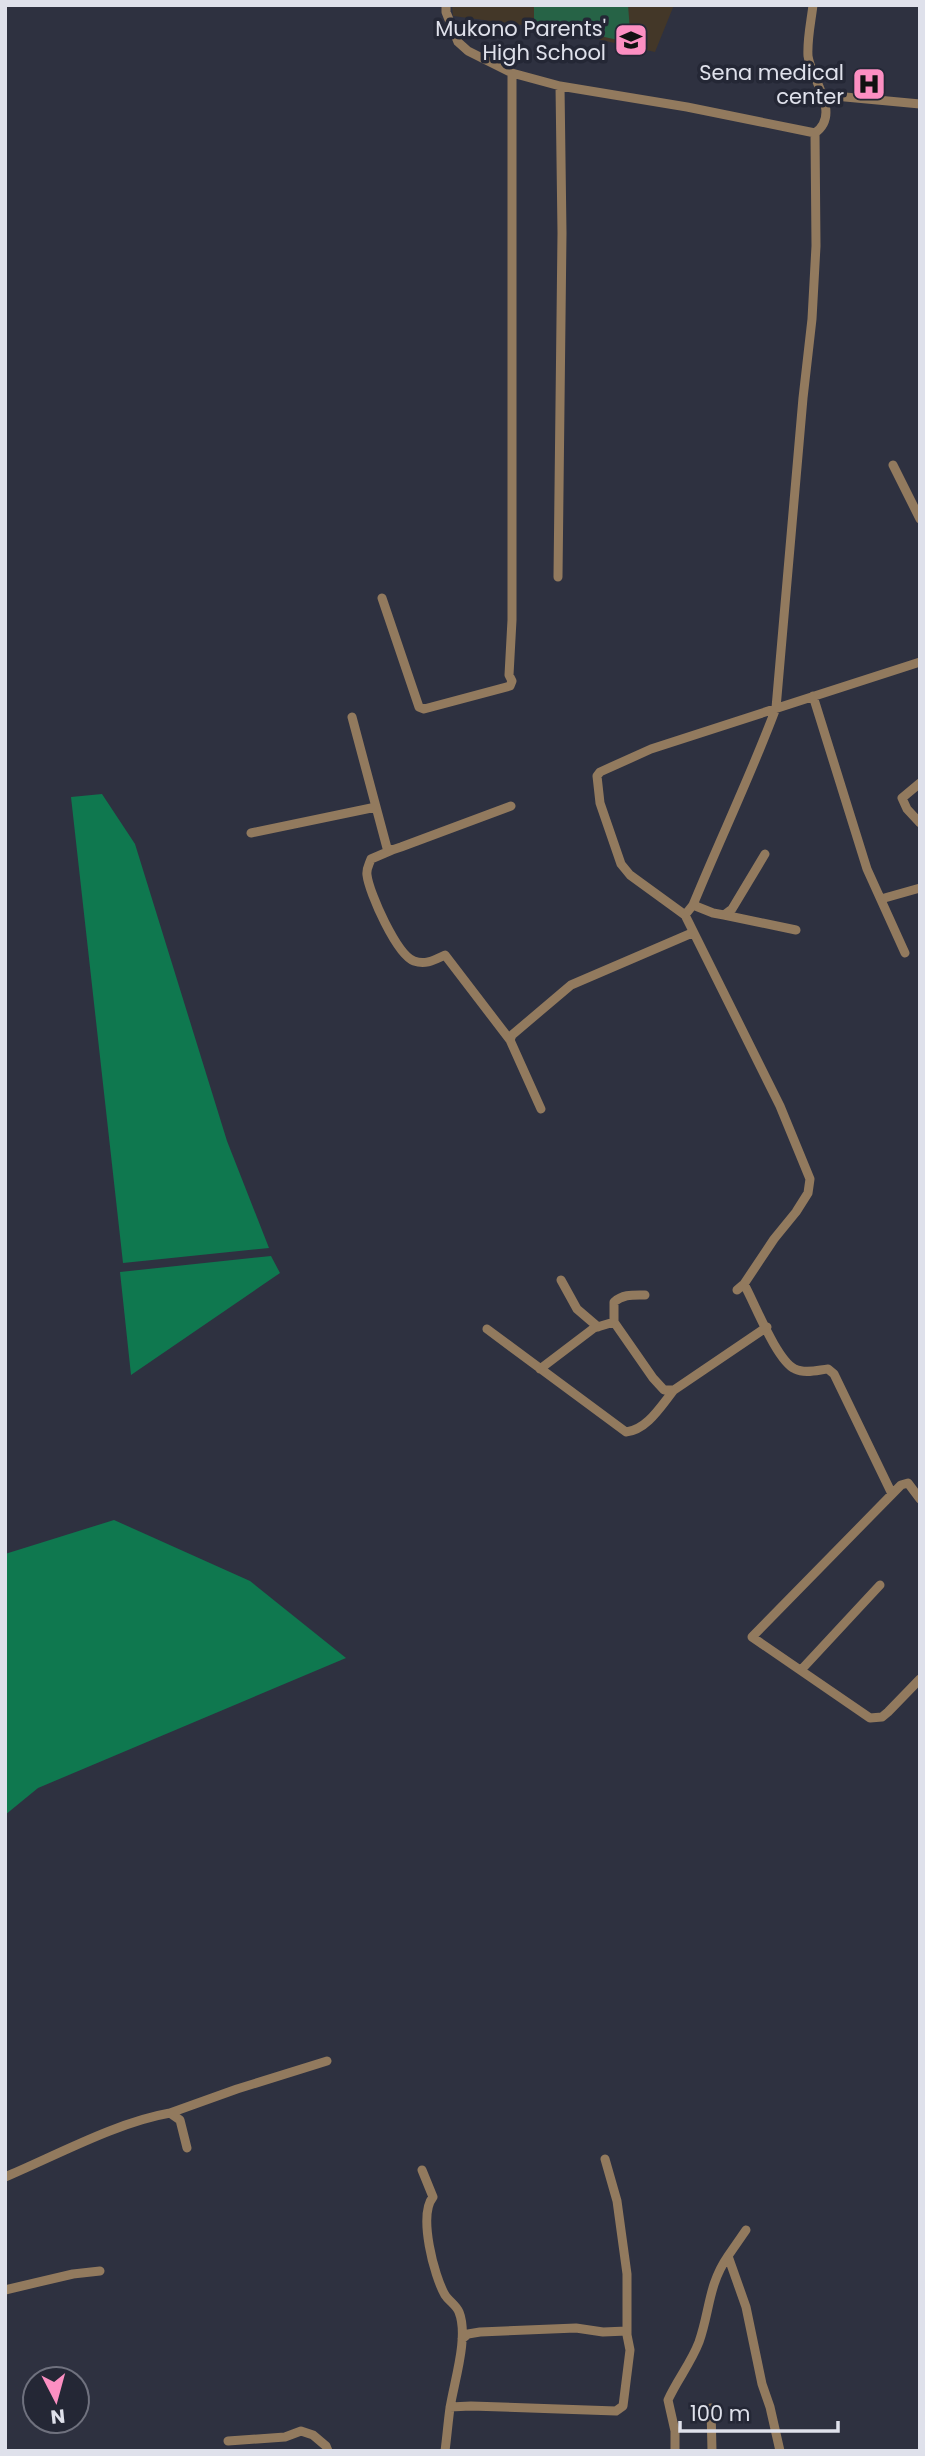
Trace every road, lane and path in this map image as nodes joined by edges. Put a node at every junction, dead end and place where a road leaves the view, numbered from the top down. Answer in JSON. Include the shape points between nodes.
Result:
{"nodes":[{"id":1,"x":446,"y":5,"type":"edge"},
{"id":2,"x":813,"y":5,"type":"edge"},
{"id":3,"x":512,"y":73,"type":"junction"},
{"id":4,"x":561,"y":86,"type":"junction"},
{"id":5,"x":824,"y":95,"type":"junction"},
{"id":6,"x":920,"y":104,"type":"edge"},
{"id":7,"x":815,"y":133,"type":"junction"},
{"id":8,"x":893,"y":465,"type":"dead end"},
{"id":9,"x":920,"y":519,"type":"edge"},
{"id":10,"x":558,"y":577,"type":"dead end"},
{"id":11,"x":382,"y":598,"type":"dead end"},
{"id":12,"x":920,"y":662,"type":"edge"},
{"id":13,"x":813,"y":696,"type":"junction"},
{"id":14,"x":776,"y":708,"type":"junction"},
{"id":15,"x":352,"y":717,"type":"dead end"},
{"id":16,"x":920,"y":783,"type":"edge"},
{"id":17,"x":511,"y":806,"type":"dead end"},
{"id":18,"x":376,"y":807,"type":"junction"},
{"id":19,"x":920,"y":823,"type":"edge"},
{"id":20,"x":250,"y":833,"type":"dead end"},
{"id":21,"x":392,"y":849,"type":"junction"},
{"id":22,"x":765,"y":854,"type":"dead end"},
{"id":23,"x":920,"y":888,"type":"edge"},
{"id":24,"x":881,"y":899,"type":"junction"},
{"id":25,"x":693,"y":905,"type":"junction"},
{"id":26,"x":685,"y":915,"type":"junction"},
{"id":27,"x":724,"y":915,"type":"junction"},
{"id":28,"x":796,"y":930,"type":"dead end"},
{"id":29,"x":692,"y":933,"type":"junction"},
{"id":30,"x":905,"y":953,"type":"dead end"},
{"id":31,"x":510,"y":1040,"type":"junction"},
{"id":32,"x":541,"y":1109,"type":"dead end"},
{"id":33,"x":561,"y":1280,"type":"dead end"},
{"id":34,"x":645,"y":1296,"type":"dead end"},
{"id":35,"x":614,"y":1322,"type":"junction"},
{"id":36,"x":598,"y":1327,"type":"junction"},
{"id":37,"x":767,"y":1327,"type":"junction"},
{"id":38,"x":487,"y":1329,"type":"dead end"},
{"id":39,"x":540,"y":1369,"type":"junction"},
{"id":40,"x":674,"y":1390,"type":"junction"},
{"id":41,"x":892,"y":1493,"type":"junction"},
{"id":42,"x":920,"y":1499,"type":"edge"},
{"id":43,"x":880,"y":1585,"type":"dead end"},
{"id":44,"x":801,"y":1670,"type":"junction"},
{"id":45,"x":920,"y":1679,"type":"edge"},
{"id":46,"x":327,"y":2061,"type":"dead end"},
{"id":47,"x":170,"y":2113,"type":"junction"},
{"id":48,"x":187,"y":2148,"type":"dead end"},
{"id":49,"x":606,"y":2159,"type":"dead end"},
{"id":50,"x":422,"y":2170,"type":"dead end"},
{"id":51,"x":5,"y":2177,"type":"edge"},
{"id":52,"x":746,"y":2230,"type":"dead end"},
{"id":53,"x":728,"y":2256,"type":"junction"},
{"id":54,"x":100,"y":2271,"type":"dead end"},
{"id":55,"x":5,"y":2290,"type":"edge"},
{"id":56,"x":627,"y":2332,"type":"junction"},
{"id":57,"x":462,"y":2339,"type":"junction"},
{"id":58,"x":450,"y":2407,"type":"junction"},
{"id":59,"x":711,"y":2408,"type":"dead end"},
{"id":60,"x":228,"y":2441,"type":"dead end"},
{"id":61,"x":328,"y":2451,"type":"edge"},
{"id":62,"x":445,"y":2451,"type":"edge"},
{"id":63,"x":675,"y":2451,"type":"edge"},
{"id":64,"x":712,"y":2451,"type":"edge"},
{"id":65,"x":780,"y":2451,"type":"edge"}],
"edges":[{"from":1,"to":3,"type":"street","via":[[458,42]]},
{"from":2,"to":5,"type":"street","via":[[809,59]]},
{"from":3,"to":4,"type":"street"},
{"from":3,"to":11,"type":"street","via":[[510,686],[419,707]]},
{"from":4,"to":7,"type":"street"},
{"from":4,"to":10,"type":"street"},
{"from":5,"to":6,"type":"street"},
{"from":5,"to":7,"type":"street","via":[[823,126]]},
{"from":7,"to":14,"type":"street","via":[[812,319]]},
{"from":8,"to":9,"type":"street"},
{"from":12,"to":13,"type":"street"},
{"from":13,"to":14,"type":"street"},
{"from":13,"to":24,"type":"street","via":[[867,869]]},
{"from":14,"to":25,"type":"street"},
{"from":14,"to":26,"type":"street","via":[[651,749],[597,776],[600,803],[621,864]]},
{"from":15,"to":18,"type":"street"},
{"from":16,"to":19,"type":"street","via":[[902,798]]},
{"from":17,"to":21,"type":"street"},
{"from":18,"to":20,"type":"street"},
{"from":18,"to":21,"type":"street","via":[[387,848]]},
{"from":21,"to":31,"type":"street","via":[[371,859],[366,870],[400,951],[425,964],[445,955]]},
{"from":22,"to":27,"type":"street"},
{"from":23,"to":24,"type":"street"},
{"from":24,"to":30,"type":"street"},
{"from":25,"to":26,"type":"street"},
{"from":25,"to":27,"type":"street"},
{"from":26,"to":29,"type":"street"},
{"from":27,"to":28,"type":"street"},
{"from":29,"to":31,"type":"street","via":[[571,985]]},
{"from":29,"to":37,"type":"street","via":[[780,1106],[810,1179],[808,1193],[796,1212],[741,1287]]},
{"from":31,"to":32,"type":"street"},
{"from":33,"to":36,"type":"street","via":[[577,1310]]},
{"from":34,"to":35,"type":"street","via":[[618,1298]]},
{"from":35,"to":36,"type":"street"},
{"from":35,"to":40,"type":"street","via":[[653,1378],[664,1390]]},
{"from":36,"to":39,"type":"street"},
{"from":37,"to":40,"type":"street"},
{"from":37,"to":41,"type":"street","via":[[788,1365],[797,1371],[828,1369],[834,1374]]},
{"from":38,"to":39,"type":"street"},
{"from":39,"to":40,"type":"street","via":[[626,1432],[646,1423]]},
{"from":41,"to":42,"type":"street","via":[[908,1483]]},
{"from":41,"to":44,"type":"street","via":[[751,1637]]},
{"from":43,"to":44,"type":"street"},
{"from":44,"to":45,"type":"street","via":[[870,1718],[882,1717]]},
{"from":46,"to":47,"type":"street"},
{"from":47,"to":48,"type":"street","via":[[180,2120]]},
{"from":47,"to":51,"type":"street","via":[[106,2134]]},
{"from":49,"to":56,"type":"street","via":[[627,2274]]},
{"from":50,"to":57,"type":"street","via":[[433,2197],[427,2219],[436,2277],[459,2311]]},
{"from":52,"to":53,"type":"street"},
{"from":53,"to":63,"type":"street","via":[[712,2286],[699,2341],[668,2400]]},
{"from":53,"to":65,"type":"street","via":[[746,2307]]},
{"from":54,"to":55,"type":"street"},
{"from":56,"to":57,"type":"street","via":[[576,2328],[480,2332]]},
{"from":56,"to":58,"type":"street","via":[[626,2397],[616,2411]]},
{"from":57,"to":58,"type":"street"},
{"from":58,"to":62,"type":"street"},
{"from":59,"to":64,"type":"street"},
{"from":60,"to":61,"type":"street","via":[[285,2437],[301,2431],[313,2435]]}]}
